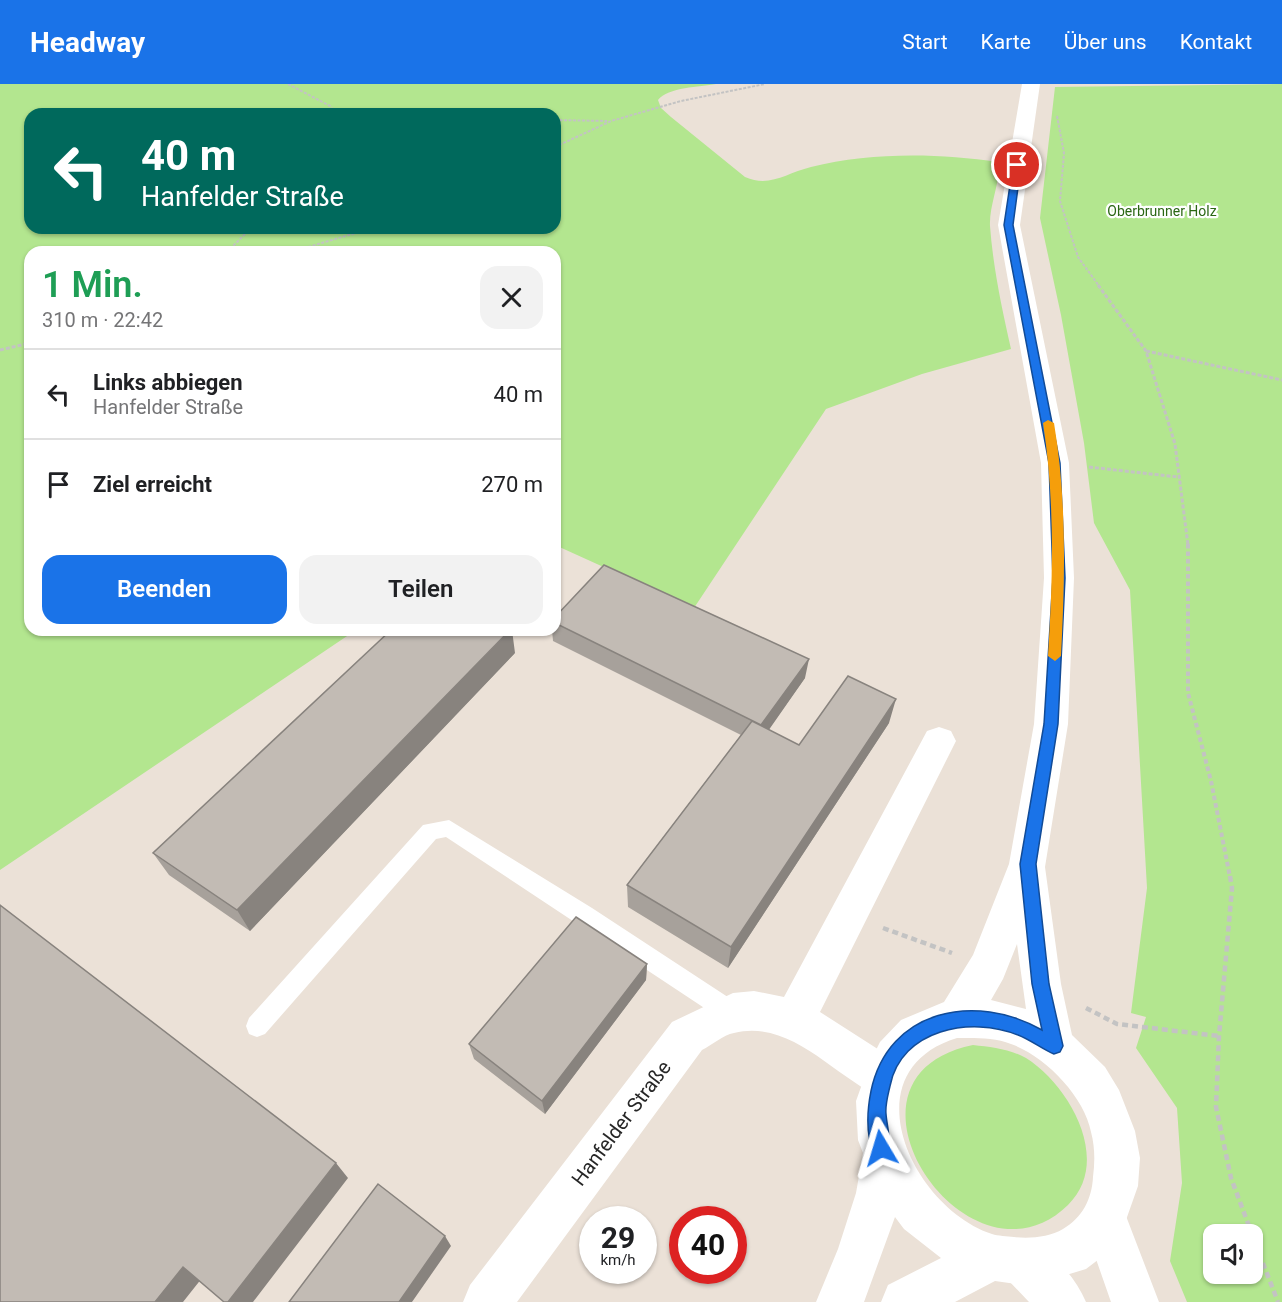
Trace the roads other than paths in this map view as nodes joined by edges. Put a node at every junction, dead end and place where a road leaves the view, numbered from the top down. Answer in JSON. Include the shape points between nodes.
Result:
{"nodes":[{"id":1,"x":1031,"y":85,"type":"edge"},
{"id":2,"x":939,"y":741,"type":"dead end"},
{"id":3,"x":1028,"y":864,"type":"junction"},
{"id":4,"x":732,"y":1013,"type":"junction"},
{"id":5,"x":957,"y":1018,"type":"junction"},
{"id":6,"x":794,"y":1020,"type":"junction"},
{"id":7,"x":257,"y":1026,"type":"dead end"},
{"id":8,"x":1054,"y":1046,"type":"junction"},
{"id":9,"x":883,"y":1077,"type":"junction"},
{"id":10,"x":884,"y":1156,"type":"junction"},
{"id":11,"x":1105,"y":1219,"type":"junction"},
{"id":12,"x":1008,"y":1261,"type":"junction"},
{"id":13,"x":487,"y":1302,"type":"edge"},
{"id":14,"x":840,"y":1302,"type":"edge"},
{"id":15,"x":905,"y":1302,"type":"edge"},
{"id":16,"x":1062,"y":1302,"type":"edge"},
{"id":17,"x":1135,"y":1302,"type":"edge"}],
"edges":[{"from":1,"to":3,"type":"street","via":[[1009,225],[1055,463],[1059,578],[1051,724]]},
{"from":2,"to":6,"type":"street"},
{"from":3,"to":5,"type":"street","via":[[989,966]]},
{"from":3,"to":8,"type":"street","via":[[1041,984]]},
{"from":4,"to":6,"type":"street","name":"Hanfelder Straße","via":[[766,1011]]},
{"from":4,"to":7,"type":"lane","via":[[449,828],[430,831]]},
{"from":4,"to":13,"type":"street","name":"Hanfelder Straße","via":[[687,1036]]},
{"from":5,"to":8,"type":"street","via":[[990,1018],[1022,1028]]},
{"from":5,"to":9,"type":"street","via":[[925,1028],[900,1048]]},
{"from":6,"to":9,"type":"street","name":"Hanfelder Straße"},
{"from":8,"to":11,"type":"street","via":[[1080,1068],[1113,1127],[1119,1160],[1116,1191]]},
{"from":9,"to":10,"type":"street","via":[[876,1111]]},
{"from":10,"to":12,"type":"street","via":[[896,1185],[922,1219],[953,1243]]},
{"from":10,"to":14,"type":"street","via":[[883,1177],[871,1220]]},
{"from":11,"to":12,"type":"street","via":[[1085,1243],[1058,1257]]},
{"from":11,"to":17,"type":"street"},
{"from":12,"to":15,"type":"street"},
{"from":12,"to":16,"type":"street"}]}
